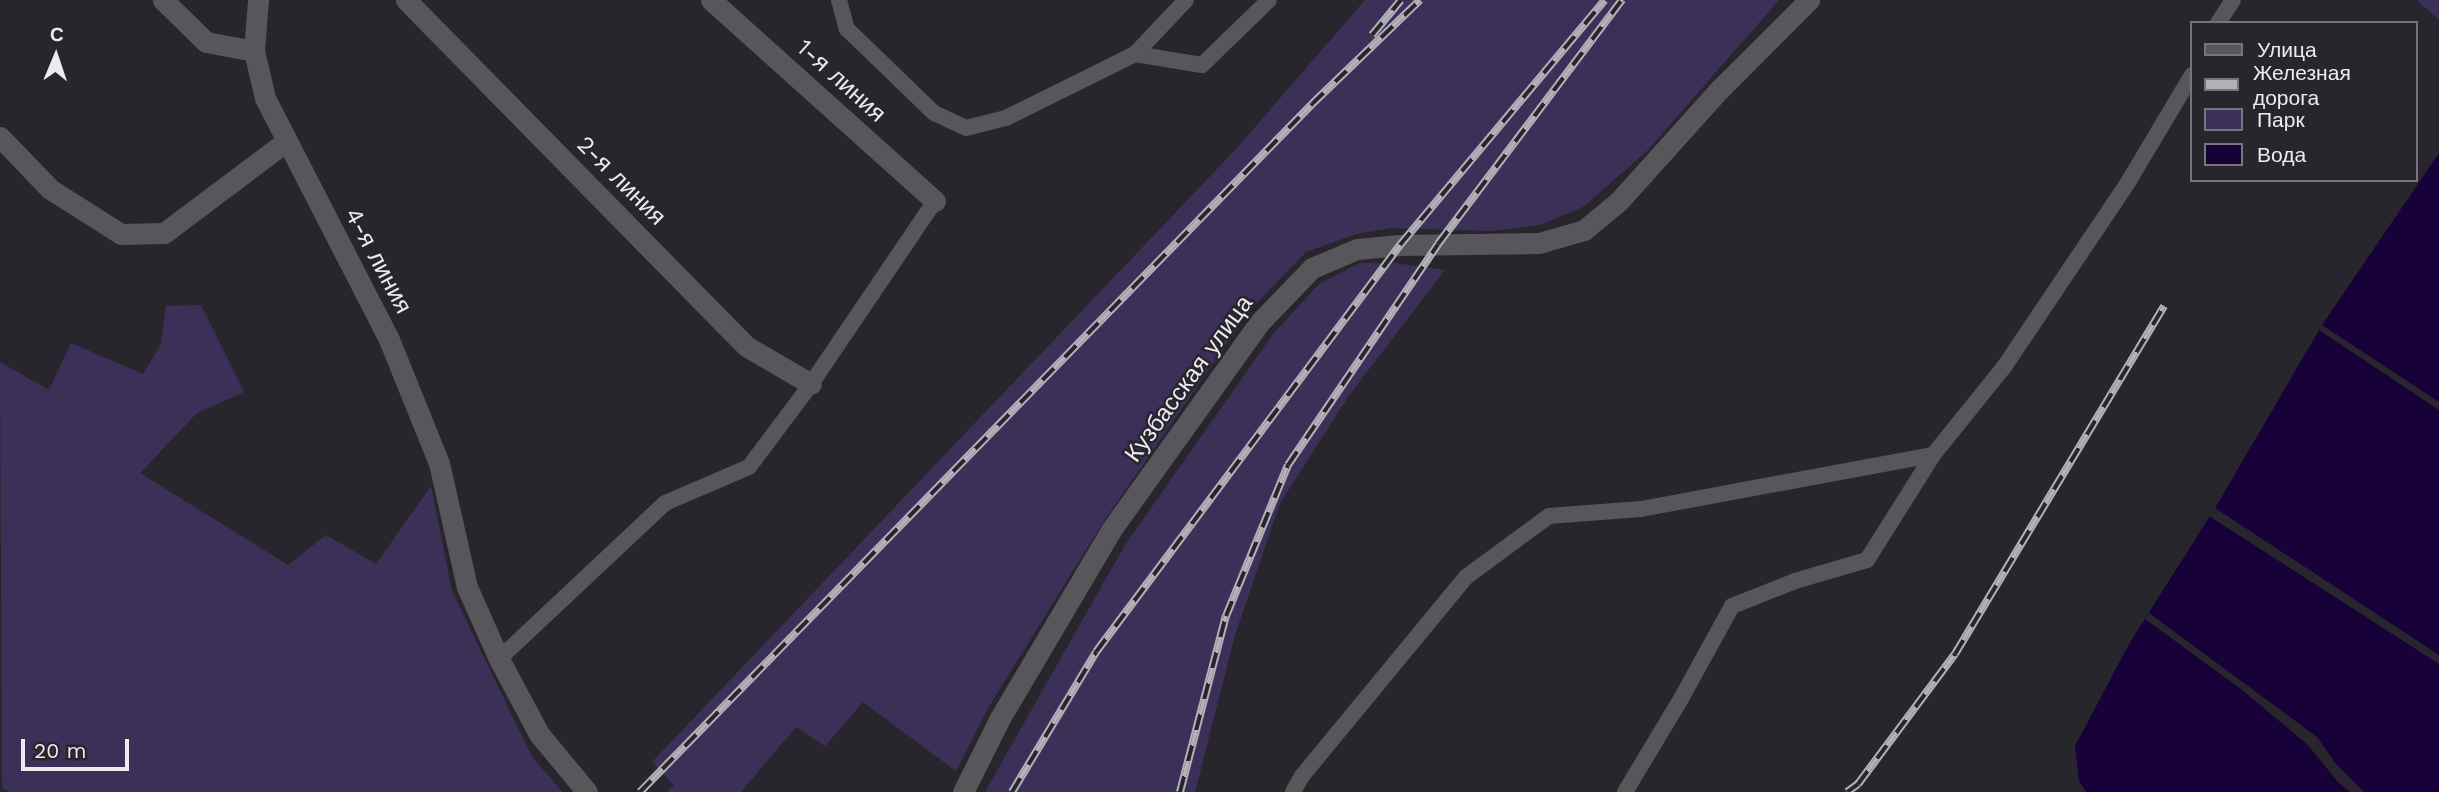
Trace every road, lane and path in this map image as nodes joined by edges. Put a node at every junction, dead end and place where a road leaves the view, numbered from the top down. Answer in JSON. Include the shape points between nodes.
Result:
{"nodes":[{"id":1,"x":163,"y":0,"type":"edge"},
{"id":2,"x":258,"y":0,"type":"edge"},
{"id":3,"x":406,"y":0,"type":"edge"},
{"id":4,"x":711,"y":0,"type":"edge"},
{"id":5,"x":839,"y":0,"type":"edge"},
{"id":6,"x":1186,"y":0,"type":"edge"},
{"id":7,"x":1269,"y":0,"type":"edge"},
{"id":8,"x":1809,"y":0,"type":"edge"},
{"id":9,"x":2233,"y":0,"type":"edge"},
{"id":10,"x":2219,"y":21,"type":"edge"},
{"id":11,"x":254,"y":51,"type":"junction"},
{"id":12,"x":1135,"y":54,"type":"junction"},
{"id":13,"x":2190,"y":78,"type":"edge"},
{"id":14,"x":0,"y":137,"type":"edge"},
{"id":15,"x":285,"y":142,"type":"junction"},
{"id":16,"x":935,"y":201,"type":"joint"},
{"id":17,"x":811,"y":384,"type":"junction"},
{"id":18,"x":1933,"y":455,"type":"junction"},
{"id":19,"x":499,"y":659,"type":"junction"},
{"id":20,"x":587,"y":792,"type":"edge"},
{"id":21,"x":963,"y":792,"type":"edge"},
{"id":22,"x":1293,"y":792,"type":"edge"},
{"id":23,"x":1625,"y":792,"type":"edge"}],
"edges":[{"from":1,"to":11,"type":"street","via":[[206,42]]},
{"from":2,"to":11,"type":"street","name":"4-я линия"},
{"from":3,"to":17,"type":"street","name":"2-я линия","via":[[746,346]]},
{"from":4,"to":16,"type":"street","name":"1-я линия"},
{"from":5,"to":12,"type":"lane","via":[[847,29],[934,113],[966,128],[1006,118]]},
{"from":6,"to":12,"type":"lane"},
{"from":7,"to":12,"type":"lane","via":[[1202,65]]},
{"from":8,"to":21,"type":"street","name":"Кузбасская улица","via":[[1720,89],[1619,201],[1584,230],[1539,243],[1357,249],[1312,268],[1259,323],[1111,530],[1000,718]]},
{"from":9,"to":10,"type":"lane"},
{"from":11,"to":15,"type":"street","name":"4-я линия","via":[[265,99]]},
{"from":13,"to":18,"type":"lane","via":[[2127,184],[2004,367]]},
{"from":14,"to":15,"type":"street","via":[[50,189],[121,234],[164,233]]},
{"from":15,"to":19,"type":"street","name":"4-я линия","via":[[388,337],[439,463],[467,587]]},
{"from":16,"to":17,"type":"lane"},
{"from":17,"to":19,"type":"lane","via":[[749,467],[665,503]]},
{"from":18,"to":22,"type":"lane","via":[[1641,509],[1549,516],[1466,578]]},
{"from":18,"to":23,"type":"lane","via":[[1867,560],[1732,606]]},
{"from":19,"to":20,"type":"street","name":"4-я линия","via":[[539,734]]}]}
